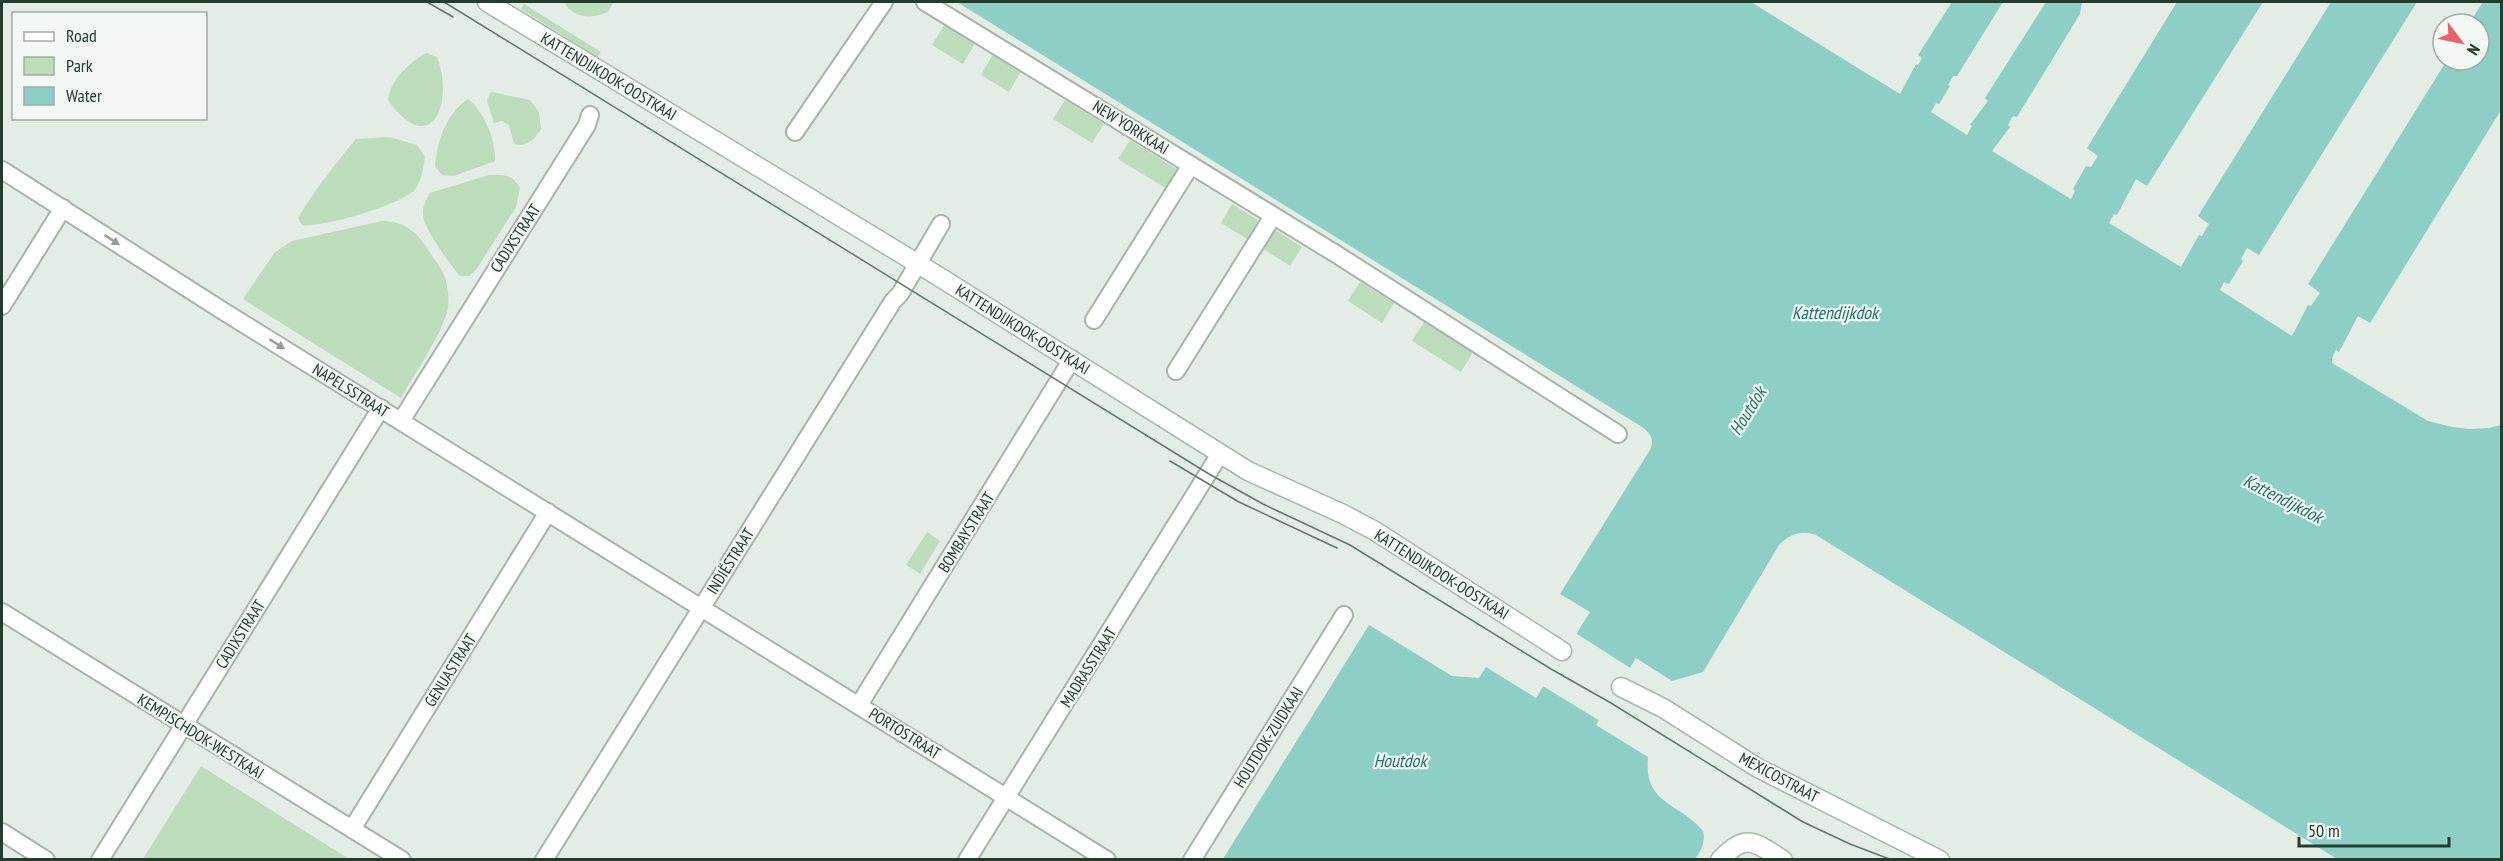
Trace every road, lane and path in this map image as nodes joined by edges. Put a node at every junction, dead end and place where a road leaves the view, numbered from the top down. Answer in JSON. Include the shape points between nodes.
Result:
{"nodes":[{"id":1,"x":487,"y":2,"type":"edge"},
{"id":2,"x":884,"y":2,"type":"edge"},
{"id":3,"x":925,"y":2,"type":"edge"},
{"id":4,"x":590,"y":115,"type":"dead end"},
{"id":5,"x":795,"y":132,"type":"dead end"},
{"id":6,"x":1191,"y":165,"type":"junction"},
{"id":7,"x":2,"y":170,"type":"edge"},
{"id":8,"x":63,"y":208,"type":"junction"},
{"id":9,"x":1273,"y":216,"type":"junction"},
{"id":10,"x":941,"y":224,"type":"dead end"},
{"id":11,"x":916,"y":264,"type":"junction"},
{"id":12,"x":2,"y":306,"type":"edge"},
{"id":13,"x":1094,"y":320,"type":"dead end"},
{"id":14,"x":1072,"y":359,"type":"junction"},
{"id":15,"x":1176,"y":371,"type":"dead end"},
{"id":16,"x":381,"y":408,"type":"junction"},
{"id":17,"x":401,"y":421,"type":"junction"},
{"id":18,"x":1618,"y":434,"type":"dead end"},
{"id":19,"x":1220,"y":454,"type":"junction"},
{"id":20,"x":548,"y":512,"type":"junction"},
{"id":21,"x":702,"y":607,"type":"junction"},
{"id":22,"x":2,"y":612,"type":"edge"},
{"id":23,"x":1344,"y":615,"type":"dead end"},
{"id":24,"x":1562,"y":651,"type":"dead end"},
{"id":25,"x":1621,"y":687,"type":"dead end"},
{"id":26,"x":859,"y":705,"type":"junction"},
{"id":27,"x":184,"y":725,"type":"junction"},
{"id":28,"x":1006,"y":797,"type":"junction"},
{"id":29,"x":352,"y":829,"type":"junction"},
{"id":30,"x":2,"y":832,"type":"edge"},
{"id":31,"x":1937,"y":859,"type":"edge"},
{"id":32,"x":46,"y":860,"type":"edge"},
{"id":33,"x":100,"y":860,"type":"edge"},
{"id":34,"x":402,"y":860,"type":"edge"},
{"id":35,"x":544,"y":860,"type":"edge"},
{"id":36,"x":967,"y":860,"type":"edge"},
{"id":37,"x":1107,"y":860,"type":"edge"},
{"id":38,"x":1192,"y":860,"type":"edge"},
{"id":39,"x":1720,"y":860,"type":"edge"},
{"id":40,"x":1783,"y":860,"type":"edge"}],
"edges":[{"from":1,"to":11,"type":"street","name":"KATTENDIJKDOK-OOSTKAAI"},
{"from":2,"to":5,"type":"street"},
{"from":3,"to":6,"type":"street","name":"NEW YORKKAAI"},
{"from":4,"to":17,"type":"street","name":"CADIXSTRAAT"},
{"from":6,"to":9,"type":"street","name":"NEW YORKKAAI"},
{"from":6,"to":13,"type":"street"},
{"from":7,"to":8,"type":"street","name":"NAPELSSTRAAT"},
{"from":8,"to":12,"type":"street"},
{"from":8,"to":16,"type":"street","name":"NAPELSSTRAAT","one_way":true},
{"from":9,"to":15,"type":"street"},
{"from":9,"to":18,"type":"street","name":"NEW YORKKAAI"},
{"from":10,"to":11,"type":"street","name":"INDIËSTRAAT"},
{"from":11,"to":14,"type":"street","name":"KATTENDIJKDOK-OOSTKAAI"},
{"from":11,"to":21,"type":"street","name":"INDIËSTRAAT"},
{"from":14,"to":19,"type":"street","name":"KATTENDIJKDOK-OOSTKAAI"},
{"from":14,"to":26,"type":"street","name":"BOMBAYSTRAAT"},
{"from":16,"to":17,"type":"street","name":"NAPELSSTRAAT"},
{"from":16,"to":27,"type":"street","name":"CADIXSTRAAT"},
{"from":17,"to":20,"type":"street","name":"NAPELSSTRAAT"},
{"from":19,"to":24,"type":"street","name":"KATTENDIJKDOK-OOSTKAAI","via":[[1375,531]]},
{"from":19,"to":28,"type":"street","name":"MADRASSTRAAT"},
{"from":20,"to":21,"type":"street","name":"NAPELSSTRAAT"},
{"from":20,"to":29,"type":"street","name":"GENUASTRAAT"},
{"from":21,"to":26,"type":"street","name":"PORTOSTRAAT"},
{"from":21,"to":35,"type":"street","name":"INDIËSTRAAT"},
{"from":22,"to":27,"type":"street","name":"KEMPISCHDOK-WESTKAAI"},
{"from":23,"to":38,"type":"street","name":"HOUTDOK-ZUIDKAAI"},
{"from":25,"to":31,"type":"street","name":"MEXICOSTRAAT","via":[[1663,708],[1758,768]]},
{"from":26,"to":28,"type":"street","name":"PORTOSTRAAT"},
{"from":27,"to":29,"type":"street","name":"KEMPISCHDOK-WESTKAAI"},
{"from":27,"to":33,"type":"street","name":"CADIXSTRAAT"},
{"from":28,"to":36,"type":"street","name":"MADRASSTRAAT"},
{"from":28,"to":37,"type":"street","name":"PORTOSTRAAT"},
{"from":29,"to":34,"type":"street","name":"KEMPISCHDOK-WESTKAAI"},
{"from":30,"to":32,"type":"street"},
{"from":39,"to":40,"type":"street","via":[[1745,840]]}]}
